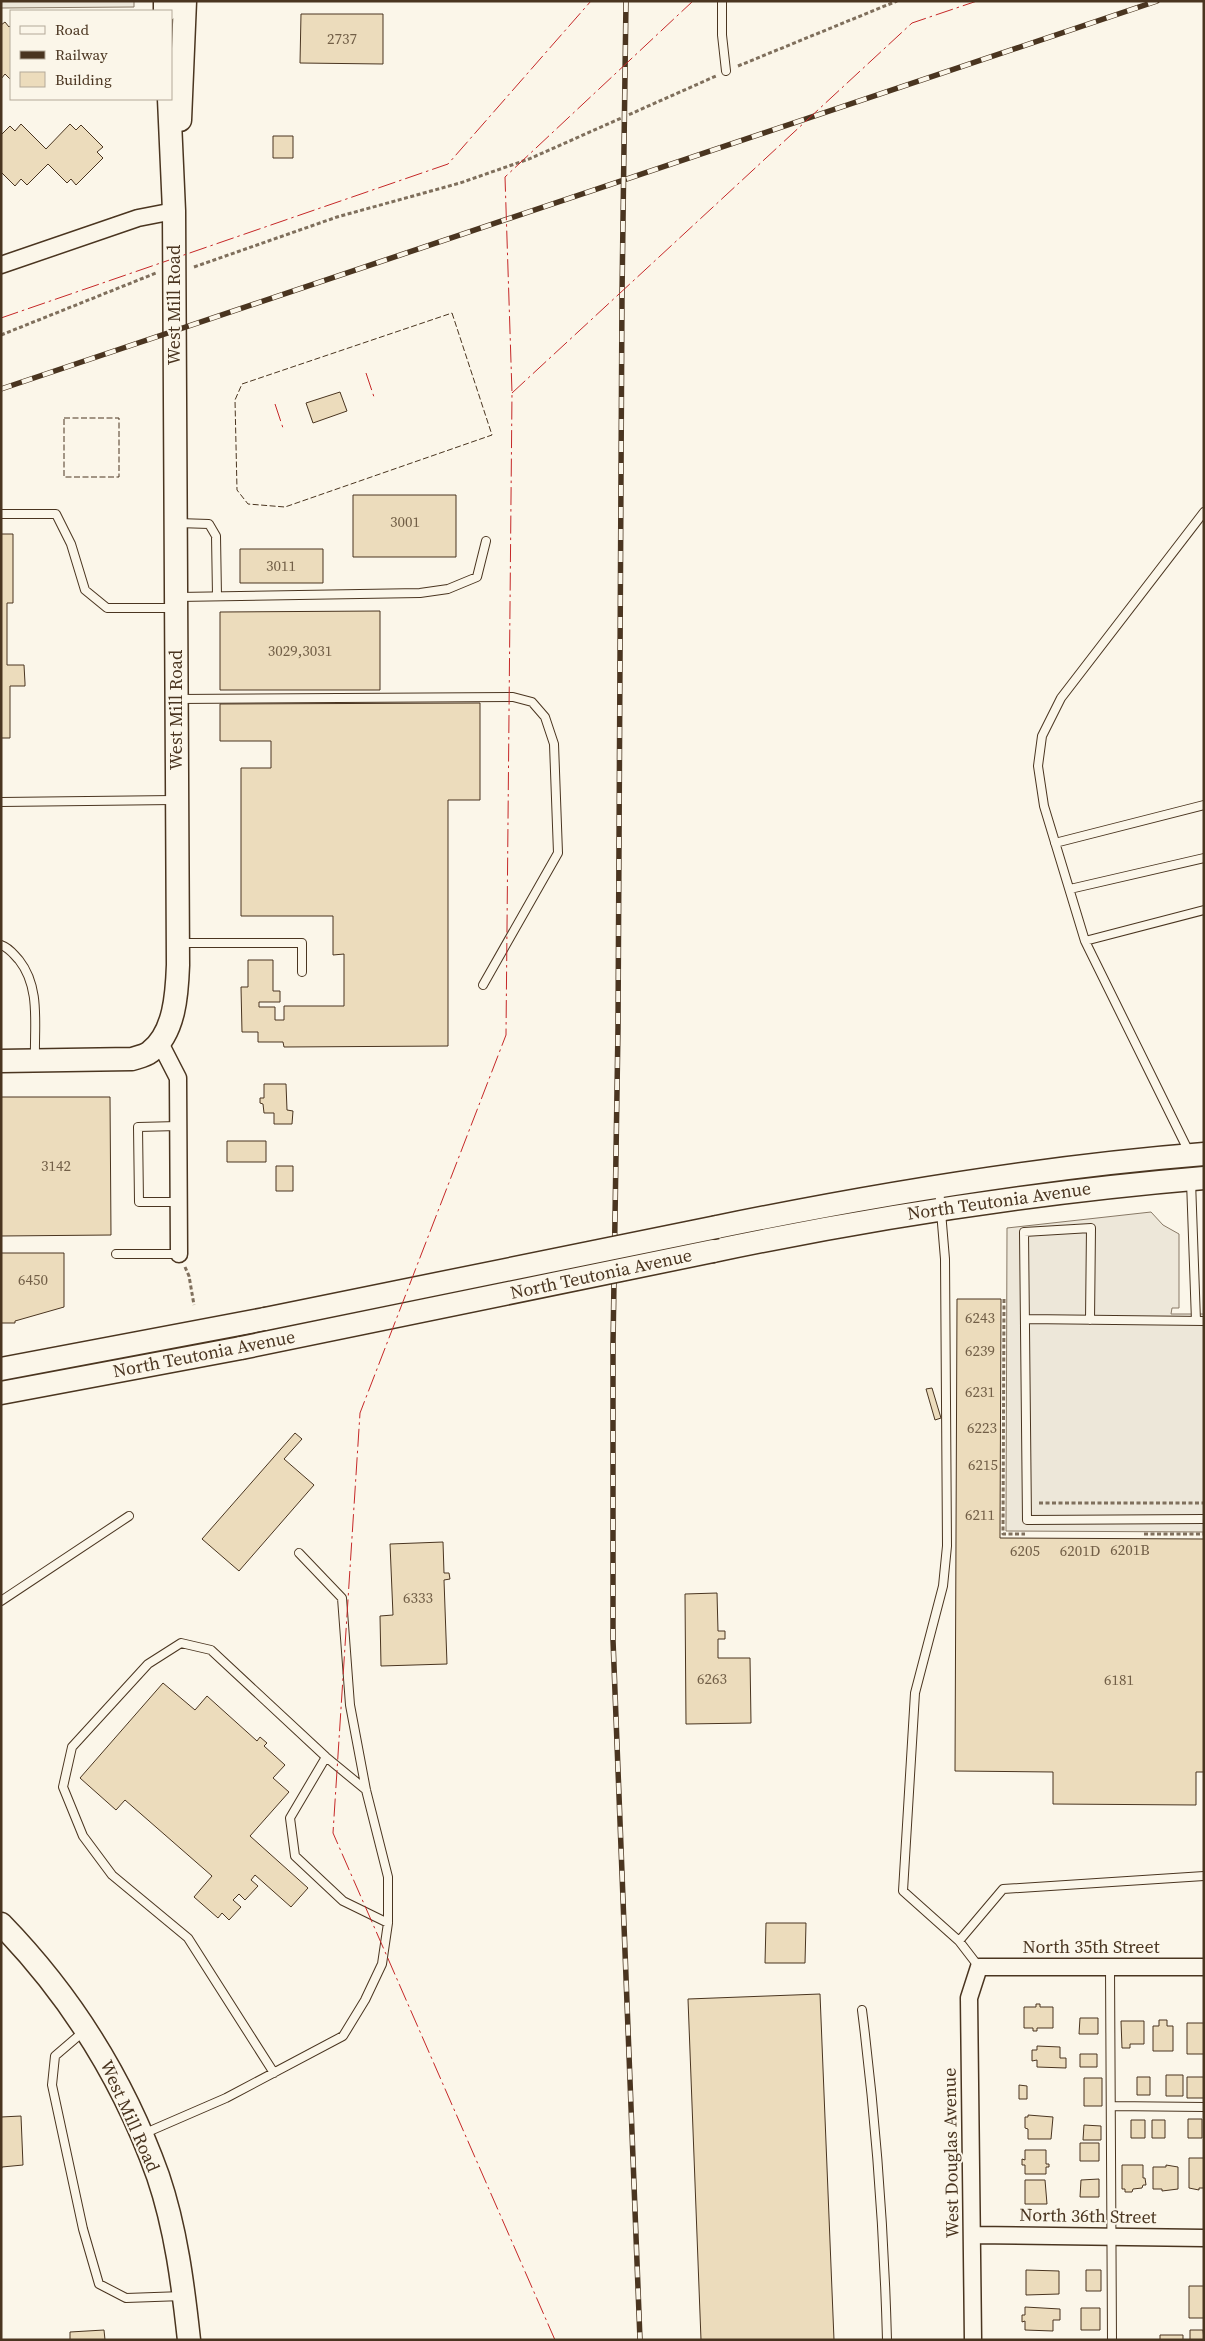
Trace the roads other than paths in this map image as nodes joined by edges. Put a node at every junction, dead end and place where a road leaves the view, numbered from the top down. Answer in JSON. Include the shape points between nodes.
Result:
{"nodes":[{"id":1,"x":185,"y":1,"type":"edge"},
{"id":2,"x":722,"y":1,"type":"edge"},
{"id":3,"x":726,"y":71,"type":"road end"},
{"id":4,"x":169,"y":100,"type":"edge"},
{"id":5,"x":174,"y":211,"type":"junction"},
{"id":6,"x":1,"y":265,"type":"edge"},
{"id":7,"x":1204,"y":512,"type":"edge"},
{"id":8,"x":1,"y":514,"type":"edge"},
{"id":9,"x":175,"y":522,"type":"junction"},
{"id":10,"x":486,"y":541,"type":"dead end"},
{"id":11,"x":217,"y":596,"type":"junction"},
{"id":12,"x":176,"y":602,"type":"junction"},
{"id":13,"x":176,"y":698,"type":"junction"},
{"id":14,"x":177,"y":800,"type":"junction"},
{"id":15,"x":1,"y":802,"type":"edge"},
{"id":16,"x":1204,"y":805,"type":"edge"},
{"id":17,"x":1055,"y":842,"type":"junction"},
{"id":18,"x":1204,"y":858,"type":"edge"},
{"id":19,"x":1070,"y":889,"type":"junction"},
{"id":20,"x":1204,"y":910,"type":"edge"},
{"id":21,"x":1085,"y":941,"type":"junction"},
{"id":22,"x":177,"y":943,"type":"junction"},
{"id":23,"x":1,"y":945,"type":"edge"},
{"id":24,"x":302,"y":972,"type":"dead end"},
{"id":25,"x":484,"y":986,"type":"dead end"},
{"id":26,"x":160,"y":1042,"type":"junction"},
{"id":27,"x":1,"y":1061,"type":"edge"},
{"id":28,"x":35,"y":1061,"type":"junction"},
{"id":29,"x":178,"y":1126,"type":"junction"},
{"id":30,"x":1195,"y":1167,"type":"edge"},
{"id":31,"x":939,"y":1185,"type":"junction"},
{"id":32,"x":179,"y":1202,"type":"junction"},
{"id":33,"x":940,"y":1209,"type":"junction"},
{"id":34,"x":116,"y":1254,"type":"dead end"},
{"id":35,"x":179,"y":1254,"type":"joint"},
{"id":36,"x":1025,"y":1319,"type":"junction"},
{"id":37,"x":1090,"y":1320,"type":"junction"},
{"id":38,"x":1200,"y":1321,"type":"edge"},
{"id":39,"x":1,"y":1369,"type":"edge"},
{"id":40,"x":1,"y":1393,"type":"edge"},
{"id":41,"x":129,"y":1516,"type":"dead end"},
{"id":42,"x":1204,"y":1519,"type":"edge"},
{"id":43,"x":299,"y":1553,"type":"dead end"},
{"id":44,"x":1,"y":1601,"type":"edge"},
{"id":45,"x":326,"y":1757,"type":"junction"},
{"id":46,"x":366,"y":1790,"type":"junction"},
{"id":47,"x":1204,"y":1876,"type":"edge"},
{"id":48,"x":388,"y":1923,"type":"junction"},
{"id":49,"x":1,"y":1924,"type":"edge"},
{"id":50,"x":959,"y":1941,"type":"junction"},
{"id":51,"x":979,"y":1967,"type":"junction"},
{"id":52,"x":1110,"y":1967,"type":"junction"},
{"id":53,"x":1204,"y":1967,"type":"edge"},
{"id":54,"x":862,"y":2010,"type":"dead end"},
{"id":55,"x":87,"y":2029,"type":"junction"},
{"id":56,"x":274,"y":2073,"type":"junction"},
{"id":57,"x":1111,"y":2106,"type":"junction"},
{"id":58,"x":1204,"y":2106,"type":"edge"},
{"id":59,"x":141,"y":2135,"type":"junction"},
{"id":60,"x":972,"y":2235,"type":"junction"},
{"id":61,"x":1112,"y":2237,"type":"junction"},
{"id":62,"x":1204,"y":2238,"type":"edge"},
{"id":63,"x":184,"y":2296,"type":"junction"},
{"id":64,"x":189,"y":2340,"type":"edge"},
{"id":65,"x":887,"y":2340,"type":"edge"},
{"id":66,"x":973,"y":2340,"type":"edge"},
{"id":67,"x":1112,"y":2340,"type":"edge"}],
"edges":[{"from":1,"to":5,"type":"main road","name":"West Mill Road"},
{"from":2,"to":3,"type":"lane"},
{"from":4,"to":5,"type":"main road","name":"West Mill Road"},
{"from":5,"to":6,"type":"street","via":[[138,218]]},
{"from":5,"to":9,"type":"main road","name":"West Mill Road"},
{"from":7,"to":17,"type":"lane","via":[[1062,698],[1042,736],[1038,766],[1044,806]]},
{"from":8,"to":12,"type":"lane","via":[[56,514],[71,544],[85,590],[107,608]]},
{"from":9,"to":11,"type":"lane","via":[[209,524],[214,529]]},
{"from":9,"to":12,"type":"main road","name":"West Mill Road"},
{"from":10,"to":11,"type":"lane","via":[[477,576],[448,589],[420,593]]},
{"from":11,"to":12,"type":"lane"},
{"from":12,"to":13,"type":"main road","name":"West Mill Road"},
{"from":13,"to":14,"type":"main road","name":"West Mill Road"},
{"from":13,"to":25,"type":"lane","via":[[513,697],[532,702],[545,717],[554,744],[558,852]]},
{"from":14,"to":15,"type":"lane"},
{"from":14,"to":22,"type":"main road","name":"West Mill Road"},
{"from":16,"to":17,"type":"lane"},
{"from":17,"to":19,"type":"lane"},
{"from":18,"to":19,"type":"lane"},
{"from":19,"to":21,"type":"lane"},
{"from":20,"to":21,"type":"lane"},
{"from":21,"to":30,"type":"lane"},
{"from":22,"to":24,"type":"lane","via":[[302,943]]},
{"from":22,"to":26,"type":"main road","name":"West Mill Road","via":[[174,1008]]},
{"from":23,"to":28,"type":"lane","via":[[8,948],[26,970],[35,992]]},
{"from":26,"to":28,"type":"main road","via":[[149,1053],[132,1059]]},
{"from":26,"to":29,"type":"street","via":[[178,1078]]},
{"from":27,"to":28,"type":"main road"},
{"from":29,"to":32,"type":"street"},
{"from":29,"to":32,"type":"lane","via":[[138,1127],[139,1202]]},
{"from":30,"to":31,"type":"main road","name":"North Teutonia Avenue","via":[[1035,1172]]},
{"from":30,"to":33,"type":"main road","name":"North Teutonia Avenue","via":[[1095,1188]]},
{"from":30,"to":38,"type":"lane"},
{"from":31,"to":33,"type":"lane"},
{"from":31,"to":39,"type":"main road","name":"North Teutonia Avenue","bridge":true},
{"from":32,"to":35,"type":"street"},
{"from":33,"to":40,"type":"main road","name":"North Teutonia Avenue","bridge":true,"via":[[867,1220],[240,1348]]},
{"from":33,"to":50,"type":"lane","via":[[945,1259],[947,1546],[943,1586],[915,1693],[903,1891]]},
{"from":34,"to":35,"type":"lane"},
{"from":36,"to":37,"type":"lane"},
{"from":36,"to":37,"type":"lane","via":[[1024,1232],[1091,1228]]},
{"from":36,"to":42,"type":"lane","via":[[1028,1520]]},
{"from":37,"to":38,"type":"lane"},
{"from":41,"to":44,"type":"lane"},
{"from":43,"to":46,"type":"lane","via":[[342,1598],[350,1705]]},
{"from":45,"to":46,"type":"lane"},
{"from":45,"to":48,"type":"lane","via":[[290,1818],[295,1856],[343,1901]]},
{"from":45,"to":56,"type":"lane","via":[[211,1650],[181,1643],[148,1664],[72,1747],[63,1787],[83,1836],[112,1875],[188,1938]]},
{"from":46,"to":48,"type":"lane","via":[[388,1877]]},
{"from":47,"to":50,"type":"lane","via":[[1002,1889]]},
{"from":48,"to":56,"type":"lane","via":[[382,1964],[343,2036]]},
{"from":49,"to":55,"type":"main road","name":"West Mill Road","via":[[32,1956]]},
{"from":50,"to":51,"type":"lane"},
{"from":51,"to":52,"type":"street","name":"North 35th Street"},
{"from":51,"to":60,"type":"street","name":"West Douglas Avenue","via":[[969,1998]]},
{"from":52,"to":53,"type":"street","name":"North 35th Street"},
{"from":52,"to":57,"type":"lane"},
{"from":54,"to":65,"type":"lane","via":[[875,2110],[883,2212]]},
{"from":55,"to":59,"type":"main road","name":"West Mill Road"},
{"from":55,"to":63,"type":"lane","via":[[55,2056],[52,2085],[83,2229],[99,2284],[126,2298]]},
{"from":56,"to":59,"type":"lane"},
{"from":57,"to":58,"type":"lane"},
{"from":57,"to":61,"type":"lane"},
{"from":59,"to":63,"type":"main road","name":"West Mill Road","via":[[158,2178]]},
{"from":60,"to":61,"type":"street","name":"North 36th Street"},
{"from":60,"to":66,"type":"street","name":"West Douglas Avenue"},
{"from":61,"to":62,"type":"street","name":"North 36th Street"},
{"from":61,"to":67,"type":"lane"},
{"from":63,"to":64,"type":"main road","name":"West Mill Road"}]}
